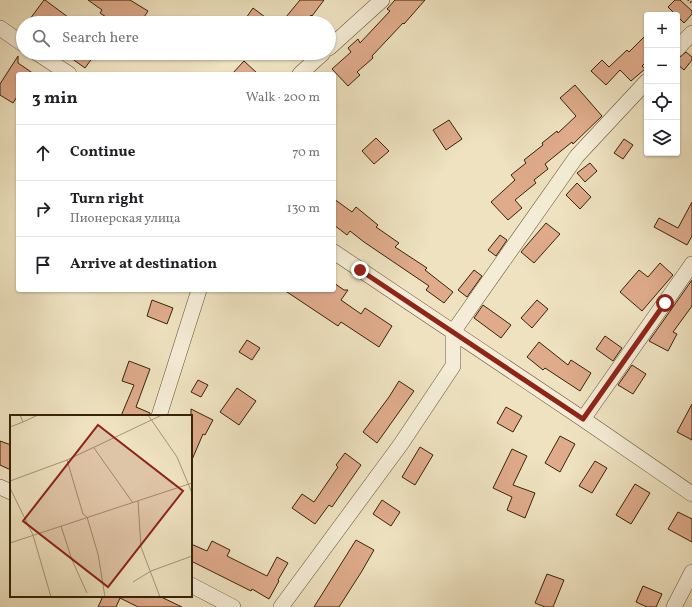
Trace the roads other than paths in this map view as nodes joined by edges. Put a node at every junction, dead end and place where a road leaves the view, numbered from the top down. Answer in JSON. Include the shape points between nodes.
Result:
{"nodes":[{"id":1,"x":382,"y":0,"type":"edge"},
{"id":2,"x":0,"y":28,"type":"edge"},
{"id":3,"x":692,"y":33,"type":"edge"},
{"id":4,"x":16,"y":39,"type":"edge"},
{"id":5,"x":336,"y":42,"type":"edge"},
{"id":6,"x":678,"y":48,"type":"edge"},
{"id":7,"x":48,"y":60,"type":"edge"},
{"id":8,"x":315,"y":60,"type":"edge"},
{"id":9,"x":66,"y":72,"type":"edge"},
{"id":10,"x":302,"y":72,"type":"edge"},
{"id":11,"x":644,"y":84,"type":"edge"},
{"id":12,"x":336,"y":253,"type":"edge"},
{"id":13,"x":692,"y":264,"type":"edge"},
{"id":14,"x":198,"y":292,"type":"edge"},
{"id":15,"x":453,"y":332,"type":"junction"},
{"id":16,"x":159,"y":415,"type":"edge"},
{"id":17,"x":583,"y":419,"type":"junction"},
{"id":18,"x":0,"y":487,"type":"edge"},
{"id":19,"x":10,"y":492,"type":"edge"},
{"id":20,"x":692,"y":494,"type":"edge"},
{"id":21,"x":692,"y":572,"type":"edge"},
{"id":22,"x":192,"y":586,"type":"edge"},
{"id":23,"x":233,"y":607,"type":"edge"},
{"id":24,"x":281,"y":607,"type":"edge"},
{"id":25,"x":674,"y":607,"type":"edge"}],
"edges":[{"from":1,"to":5,"type":"street"},
{"from":2,"to":4,"type":"street"},
{"from":3,"to":6,"type":"street"},
{"from":7,"to":9,"type":"street"},
{"from":8,"to":10,"type":"street"},
{"from":11,"to":15,"type":"street","via":[[577,156]]},
{"from":12,"to":15,"type":"street"},
{"from":13,"to":17,"type":"street"},
{"from":14,"to":16,"type":"street"},
{"from":15,"to":17,"type":"street"},
{"from":15,"to":24,"type":"street","via":[[453,366],[401,444]]},
{"from":17,"to":20,"type":"street"},
{"from":18,"to":19,"type":"street"},
{"from":21,"to":25,"type":"street"},
{"from":22,"to":23,"type":"street"}]}
